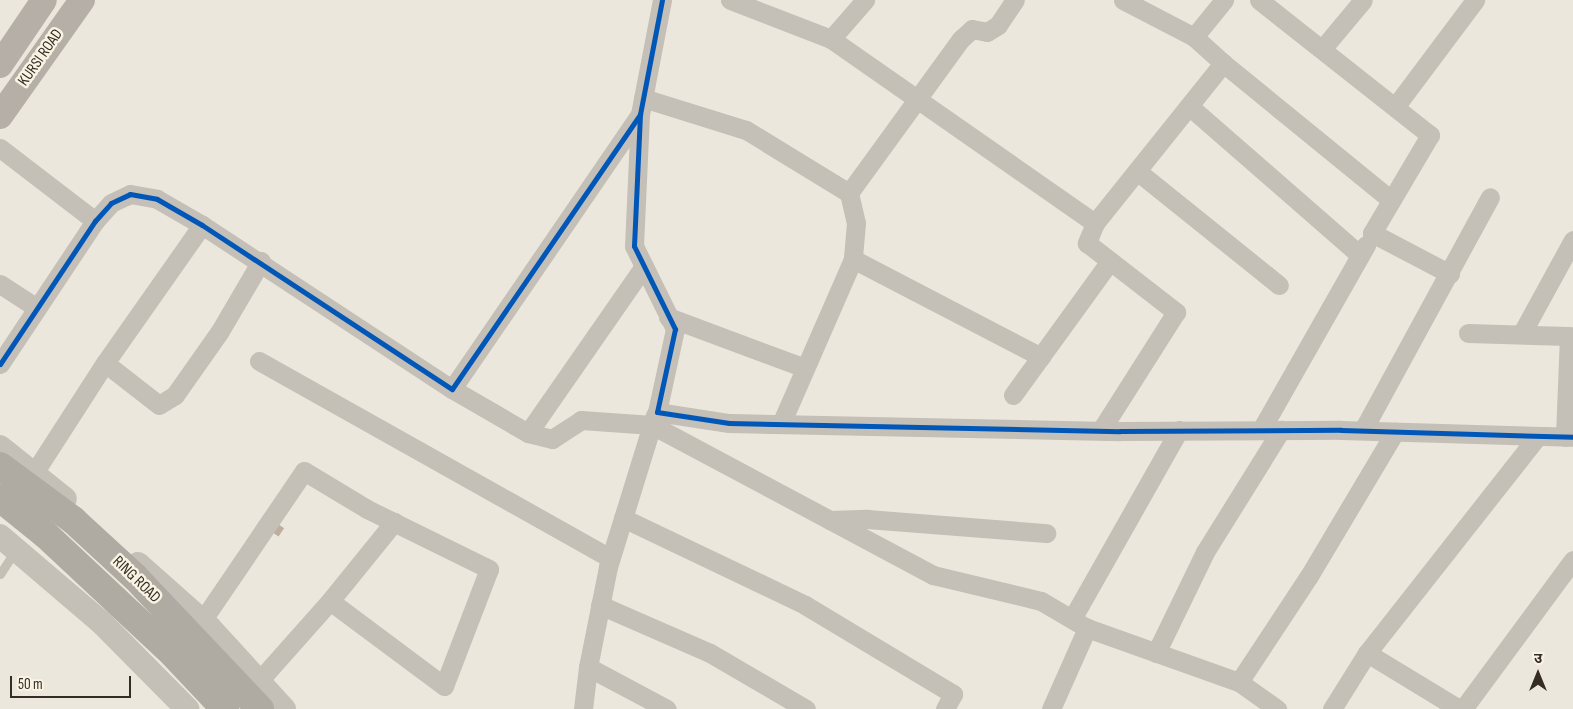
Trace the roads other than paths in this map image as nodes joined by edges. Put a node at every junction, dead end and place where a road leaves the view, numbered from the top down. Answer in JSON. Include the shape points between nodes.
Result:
{"nodes":[{"id":1,"x":44,"y":0,"type":"edge"},
{"id":2,"x":662,"y":0,"type":"edge"},
{"id":3,"x":730,"y":0,"type":"edge"},
{"id":4,"x":865,"y":0,"type":"edge"},
{"id":5,"x":1015,"y":0,"type":"edge"},
{"id":6,"x":1122,"y":0,"type":"edge"},
{"id":7,"x":1224,"y":0,"type":"edge"},
{"id":8,"x":1259,"y":0,"type":"edge"},
{"id":9,"x":1363,"y":0,"type":"edge"},
{"id":10,"x":1475,"y":0,"type":"edge"},
{"id":11,"x":751,"y":4,"type":"edge"},
{"id":12,"x":76,"y":8,"type":"edge"},
{"id":13,"x":1194,"y":37,"type":"junction"},
{"id":14,"x":831,"y":39,"type":"junction"},
{"id":15,"x":1323,"y":48,"type":"junction"},
{"id":16,"x":1223,"y":63,"type":"junction"},
{"id":17,"x":0,"y":65,"type":"edge"},
{"id":18,"x":917,"y":100,"type":"junction"},
{"id":19,"x":641,"y":106,"type":"junction"},
{"id":20,"x":1189,"y":106,"type":"junction"},
{"id":21,"x":1395,"y":107,"type":"junction"},
{"id":22,"x":0,"y":116,"type":"edge"},
{"id":23,"x":0,"y":148,"type":"edge"},
{"id":24,"x":1137,"y":170,"type":"junction"},
{"id":25,"x":848,"y":193,"type":"junction"},
{"id":26,"x":1490,"y":197,"type":"dead end"},
{"id":27,"x":1392,"y":200,"type":"junction"},
{"id":28,"x":95,"y":221,"type":"junction"},
{"id":29,"x":1095,"y":223,"type":"junction"},
{"id":30,"x":202,"y":225,"type":"junction"},
{"id":31,"x":1372,"y":232,"type":"junction"},
{"id":32,"x":1573,"y":240,"type":"edge"},
{"id":33,"x":1360,"y":255,"type":"junction"},
{"id":34,"x":853,"y":259,"type":"junction"},
{"id":35,"x":1110,"y":261,"type":"junction"},
{"id":36,"x":1568,"y":261,"type":"edge"},
{"id":37,"x":261,"y":262,"type":"junction"},
{"id":38,"x":644,"y":266,"type":"junction"},
{"id":39,"x":1450,"y":274,"type":"junction"},
{"id":40,"x":0,"y":284,"type":"edge"},
{"id":41,"x":1279,"y":285,"type":"dead end"},
{"id":42,"x":37,"y":308,"type":"junction"},
{"id":43,"x":668,"y":317,"type":"junction"},
{"id":44,"x":1468,"y":333,"type":"dead end"},
{"id":45,"x":1522,"y":333,"type":"junction"},
{"id":46,"x":1571,"y":336,"type":"edge"},
{"id":47,"x":1041,"y":357,"type":"junction"},
{"id":48,"x":259,"y":361,"type":"dead end"},
{"id":49,"x":106,"y":363,"type":"junction"},
{"id":50,"x":0,"y":364,"type":"edge"},
{"id":51,"x":805,"y":368,"type":"junction"},
{"id":52,"x":452,"y":389,"type":"junction"},
{"id":53,"x":1013,"y":395,"type":"dead end"},
{"id":54,"x":654,"y":419,"type":"junction"},
{"id":55,"x":781,"y":424,"type":"junction"},
{"id":56,"x":1101,"y":430,"type":"junction"},
{"id":57,"x":1179,"y":430,"type":"junction"},
{"id":58,"x":1261,"y":430,"type":"junction"},
{"id":59,"x":1281,"y":430,"type":"junction"},
{"id":60,"x":1363,"y":430,"type":"junction"},
{"id":61,"x":1395,"y":432,"type":"junction"},
{"id":62,"x":528,"y":433,"type":"junction"},
{"id":63,"x":1537,"y":437,"type":"junction"},
{"id":64,"x":1569,"y":437,"type":"edge"},
{"id":65,"x":0,"y":447,"type":"edge"},
{"id":66,"x":0,"y":466,"type":"edge"},
{"id":67,"x":34,"y":473,"type":"junction"},
{"id":68,"x":0,"y":498,"type":"edge"},
{"id":69,"x":623,"y":518,"type":"junction"},
{"id":70,"x":829,"y":520,"type":"junction"},
{"id":71,"x":394,"y":522,"type":"junction"},
{"id":72,"x":1046,"y":533,"type":"dead end"},
{"id":73,"x":8,"y":543,"type":"edge"},
{"id":74,"x":610,"y":558,"type":"junction"},
{"id":75,"x":1573,"y":560,"type":"edge"},
{"id":76,"x":0,"y":574,"type":"edge"},
{"id":77,"x":330,"y":600,"type":"junction"},
{"id":78,"x":600,"y":605,"type":"junction"},
{"id":79,"x":202,"y":621,"type":"junction"},
{"id":80,"x":1080,"y":624,"type":"junction"},
{"id":81,"x":1156,"y":653,"type":"junction"},
{"id":82,"x":1367,"y":653,"type":"junction"},
{"id":83,"x":588,"y":667,"type":"junction"},
{"id":84,"x":259,"y":681,"type":"junction"},
{"id":85,"x":1240,"y":682,"type":"junction"},
{"id":86,"x":187,"y":709,"type":"edge"},
{"id":87,"x":225,"y":709,"type":"edge"},
{"id":88,"x":260,"y":709,"type":"edge"},
{"id":89,"x":284,"y":709,"type":"edge"},
{"id":90,"x":583,"y":709,"type":"edge"},
{"id":91,"x":667,"y":709,"type":"edge"},
{"id":92,"x":806,"y":709,"type":"edge"},
{"id":93,"x":945,"y":709,"type":"edge"},
{"id":94,"x":1051,"y":709,"type":"edge"},
{"id":95,"x":1277,"y":709,"type":"edge"},
{"id":96,"x":1332,"y":709,"type":"edge"},
{"id":97,"x":1459,"y":709,"type":"edge"},
{"id":98,"x":1463,"y":709,"type":"edge"}],
"edges":[{"from":1,"to":12,"type":"main road"},
{"from":1,"to":17,"type":"main road","name":"KURSI ROAD"},
{"from":2,"to":19,"type":"street"},
{"from":3,"to":11,"type":"street"},
{"from":4,"to":14,"type":"street"},
{"from":5,"to":18,"type":"street","via":[[998,26],[987,32],[972,29],[961,39]]},
{"from":6,"to":13,"type":"street"},
{"from":7,"to":13,"type":"street"},
{"from":8,"to":15,"type":"street"},
{"from":9,"to":15,"type":"street"},
{"from":10,"to":21,"type":"street"},
{"from":11,"to":14,"type":"street"},
{"from":12,"to":22,"type":"main road","name":"KURSI ROAD"},
{"from":13,"to":16,"type":"street"},
{"from":14,"to":18,"type":"street"},
{"from":15,"to":21,"type":"street"},
{"from":16,"to":20,"type":"street"},
{"from":16,"to":27,"type":"street"},
{"from":18,"to":25,"type":"street"},
{"from":18,"to":29,"type":"street"},
{"from":19,"to":25,"type":"street","via":[[746,130]]},
{"from":19,"to":38,"type":"street","via":[[634,246]]},
{"from":19,"to":52,"type":"street"},
{"from":20,"to":24,"type":"street"},
{"from":20,"to":33,"type":"street"},
{"from":21,"to":27,"type":"street","via":[[1430,135]]},
{"from":23,"to":28,"type":"street"},
{"from":24,"to":29,"type":"street"},
{"from":24,"to":41,"type":"street"},
{"from":25,"to":34,"type":"street","via":[[856,223]]},
{"from":26,"to":39,"type":"street"},
{"from":27,"to":31,"type":"street"},
{"from":28,"to":30,"type":"street","via":[[111,203],[130,194],[157,199]]},
{"from":28,"to":42,"type":"street"},
{"from":29,"to":35,"type":"street","via":[[1087,243]]},
{"from":30,"to":37,"type":"street"},
{"from":30,"to":49,"type":"street"},
{"from":31,"to":33,"type":"street"},
{"from":31,"to":39,"type":"street"},
{"from":32,"to":36,"type":"street"},
{"from":33,"to":58,"type":"street"},
{"from":34,"to":47,"type":"street"},
{"from":34,"to":51,"type":"street"},
{"from":35,"to":47,"type":"street"},
{"from":35,"to":56,"type":"street","via":[[1176,312]]},
{"from":36,"to":45,"type":"street"},
{"from":37,"to":49,"type":"street","via":[[220,331],[176,395],[159,405]]},
{"from":37,"to":52,"type":"street"},
{"from":38,"to":43,"type":"street"},
{"from":38,"to":62,"type":"street"},
{"from":39,"to":60,"type":"street"},
{"from":40,"to":42,"type":"street"},
{"from":42,"to":50,"type":"street"},
{"from":43,"to":51,"type":"street"},
{"from":43,"to":54,"type":"street","via":[[675,329]]},
{"from":44,"to":45,"type":"street"},
{"from":45,"to":46,"type":"street"},
{"from":46,"to":64,"type":"street"},
{"from":47,"to":53,"type":"street"},
{"from":48,"to":74,"type":"street"},
{"from":49,"to":67,"type":"street"},
{"from":51,"to":55,"type":"street"},
{"from":52,"to":62,"type":"street"},
{"from":54,"to":55,"type":"street"},
{"from":54,"to":62,"type":"street","via":[[581,420],[552,439]]},
{"from":54,"to":69,"type":"street"},
{"from":54,"to":70,"type":"street"},
{"from":55,"to":56,"type":"street"},
{"from":56,"to":57,"type":"street"},
{"from":57,"to":58,"type":"street"},
{"from":57,"to":80,"type":"street"},
{"from":58,"to":59,"type":"street"},
{"from":59,"to":60,"type":"street"},
{"from":59,"to":81,"type":"street","via":[[1205,552]]},
{"from":60,"to":61,"type":"street"},
{"from":61,"to":63,"type":"street"},
{"from":61,"to":85,"type":"street","via":[[1309,576]]},
{"from":63,"to":64,"type":"street"},
{"from":63,"to":82,"type":"street"},
{"from":65,"to":67,"type":"street"},
{"from":66,"to":88,"type":"highway","name":"RING ROAD","via":[[73,520],[135,577]]},
{"from":67,"to":79,"type":"street"},
{"from":68,"to":87,"type":"highway","name":"RING ROAD","via":[[95,582]]},
{"from":69,"to":74,"type":"street"},
{"from":69,"to":93,"type":"street","via":[[805,605],[953,694]]},
{"from":70,"to":72,"type":"street","via":[[866,519]]},
{"from":70,"to":80,"type":"street","via":[[933,575],[1041,601]]},
{"from":71,"to":77,"type":"street"},
{"from":71,"to":77,"type":"street","via":[[489,569],[444,686]]},
{"from":71,"to":79,"type":"street","via":[[304,471]]},
{"from":73,"to":76,"type":"lane"},
{"from":73,"to":86,"type":"street","via":[[103,624]]},
{"from":74,"to":78,"type":"street"},
{"from":75,"to":98,"type":"street"},
{"from":77,"to":84,"type":"street"},
{"from":78,"to":83,"type":"street"},
{"from":78,"to":92,"type":"street","via":[[710,653]]},
{"from":79,"to":84,"type":"street"},
{"from":80,"to":81,"type":"street"},
{"from":80,"to":94,"type":"street"},
{"from":81,"to":85,"type":"street"},
{"from":82,"to":96,"type":"street"},
{"from":82,"to":97,"type":"street"},
{"from":83,"to":90,"type":"street"},
{"from":83,"to":91,"type":"street"},
{"from":84,"to":89,"type":"street"},
{"from":85,"to":95,"type":"street"}]}
